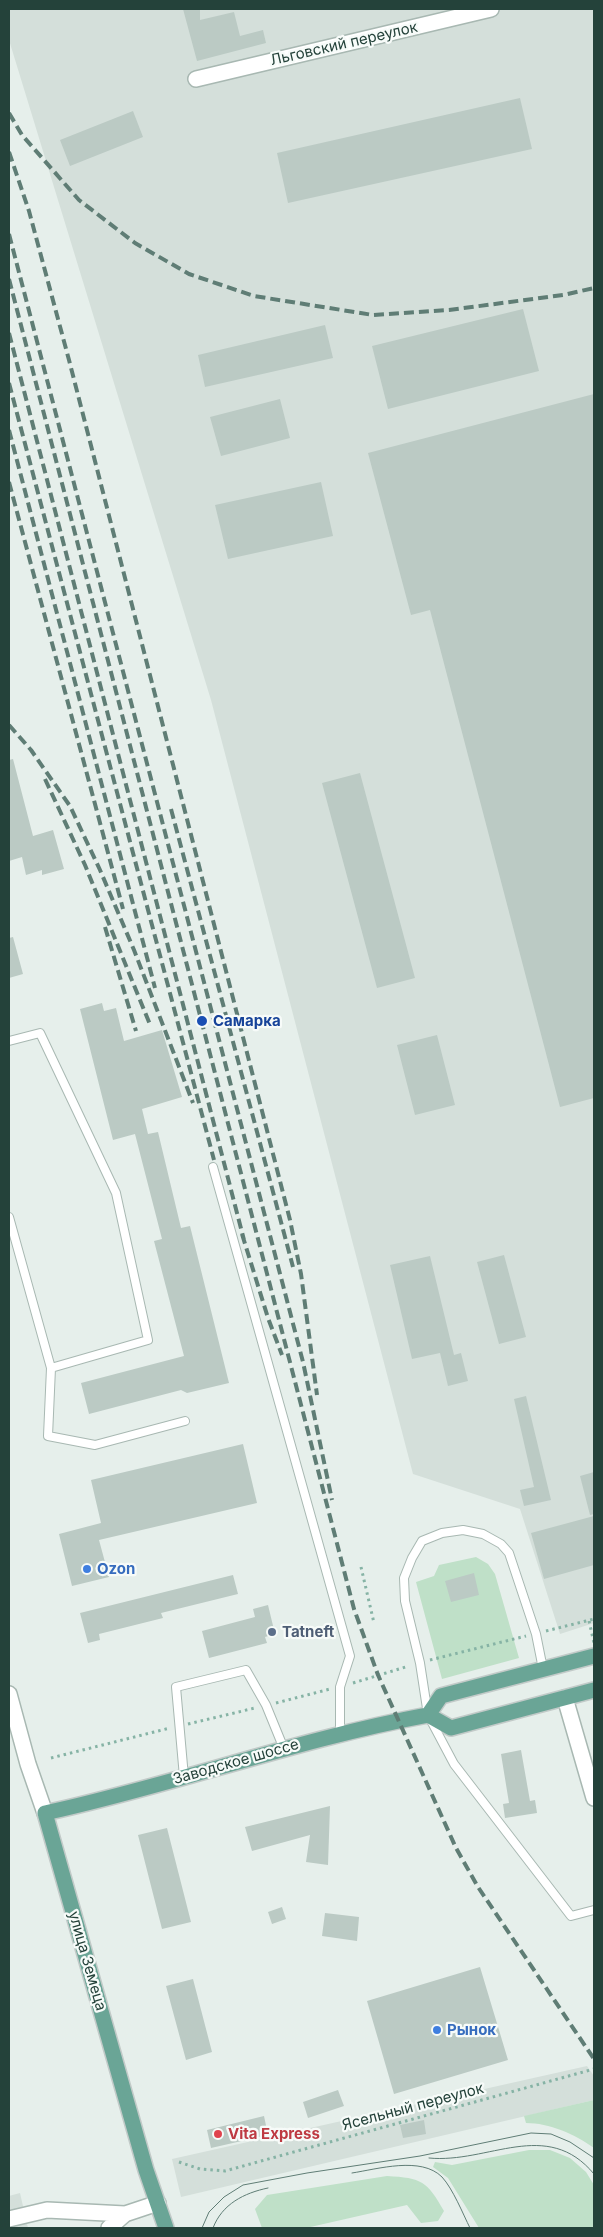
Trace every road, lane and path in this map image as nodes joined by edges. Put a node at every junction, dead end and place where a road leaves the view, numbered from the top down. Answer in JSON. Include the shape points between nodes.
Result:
{"nodes":[{"id":1,"x":491,"y":9,"type":"edge"},
{"id":2,"x":196,"y":80,"type":"dead end"},
{"id":3,"x":9,"y":1042,"type":"edge"},
{"id":4,"x":213,"y":1167,"type":"dead end"},
{"id":5,"x":9,"y":1218,"type":"edge"},
{"id":6,"x":51,"y":1368,"type":"junction"},
{"id":7,"x":185,"y":1421,"type":"dead end"},
{"id":8,"x":361,"y":1567,"type":"dead end"},
{"id":9,"x":594,"y":1619,"type":"edge"},
{"id":10,"x":589,"y":1621,"type":"junction"},
{"id":11,"x":374,"y":1623,"type":"dead end"},
{"id":12,"x":536,"y":1634,"type":"junction"},
{"id":13,"x":594,"y":1646,"type":"edge"},
{"id":14,"x":594,"y":1656,"type":"edge"},
{"id":15,"x":420,"y":1662,"type":"junction"},
{"id":16,"x":543,"y":1669,"type":"junction"},
{"id":17,"x":340,"y":1687,"type":"junction"},
{"id":18,"x":594,"y":1690,"type":"edge"},
{"id":19,"x":9,"y":1694,"type":"edge"},
{"id":20,"x":565,"y":1698,"type":"junction"},
{"id":21,"x":266,"y":1705,"type":"junction"},
{"id":22,"x":428,"y":1715,"type":"junction"},
{"id":23,"x":178,"y":1726,"type":"junction"},
{"id":24,"x":340,"y":1733,"type":"junction"},
{"id":25,"x":284,"y":1749,"type":"junction"},
{"id":26,"x":50,"y":1758,"type":"dead end"},
{"id":27,"x":184,"y":1777,"type":"junction"},
{"id":28,"x":594,"y":1798,"type":"edge"},
{"id":29,"x":45,"y":1813,"type":"junction"},
{"id":30,"x":594,"y":1910,"type":"edge"},
{"id":31,"x":594,"y":2069,"type":"edge"},
{"id":32,"x":180,"y":2162,"type":"dead end"},
{"id":33,"x":158,"y":2203,"type":"junction"},
{"id":34,"x":125,"y":2214,"type":"junction"},
{"id":35,"x":9,"y":2219,"type":"edge"},
{"id":36,"x":109,"y":2228,"type":"edge"},
{"id":37,"x":166,"y":2228,"type":"edge"}],
"edges":[{"from":1,"to":2,"type":"street","name":"Льговский переулок"},
{"from":3,"to":6,"type":"lane","via":[[40,1033],[116,1193],[148,1340]]},
{"from":4,"to":17,"type":"lane","via":[[350,1656]]},
{"from":5,"to":6,"type":"lane"},
{"from":6,"to":7,"type":"lane","via":[[48,1436],[95,1445]]},
{"from":8,"to":11,"type":"path"},
{"from":9,"to":10,"type":"path"},
{"from":10,"to":12,"type":"path"},
{"from":10,"to":13,"type":"path"},
{"from":12,"to":15,"type":"path"},
{"from":12,"to":15,"type":"lane","via":[[509,1553],[501,1544],[483,1534],[462,1530],[442,1533],[422,1541],[404,1578],[405,1601]]},
{"from":12,"to":16,"type":"lane"},
{"from":14,"to":16,"type":"main road"},
{"from":15,"to":17,"type":"path"},
{"from":15,"to":22,"type":"lane"},
{"from":16,"to":22,"type":"main road","via":[[441,1696]]},
{"from":17,"to":21,"type":"path"},
{"from":17,"to":24,"type":"lane"},
{"from":18,"to":20,"type":"main road"},
{"from":19,"to":29,"type":"street","name":"улица Земеца"},
{"from":20,"to":22,"type":"main road","via":[[451,1728]]},
{"from":20,"to":28,"type":"street"},
{"from":21,"to":23,"type":"path"},
{"from":21,"to":23,"type":"lane","via":[[246,1670],[176,1687]]},
{"from":21,"to":25,"type":"lane"},
{"from":22,"to":24,"type":"main road","name":"Заводское шоссе"},
{"from":22,"to":30,"type":"lane","via":[[454,1764],[571,1916]]},
{"from":23,"to":26,"type":"path"},
{"from":23,"to":27,"type":"lane"},
{"from":24,"to":25,"type":"main road","name":"Заводское шоссе"},
{"from":25,"to":27,"type":"main road","name":"Заводское шоссе"},
{"from":27,"to":29,"type":"main road","name":"Заводское шоссе"},
{"from":29,"to":33,"type":"main road","name":"улица Земеца"},
{"from":31,"to":32,"type":"path","name":"Ясельный переулок","via":[[225,2170],[200,2169]]},
{"from":33,"to":34,"type":"street"},
{"from":33,"to":37,"type":"main road","name":"улица Земеца"},
{"from":34,"to":35,"type":"street","via":[[47,2210]]},
{"from":34,"to":36,"type":"street"}]}
